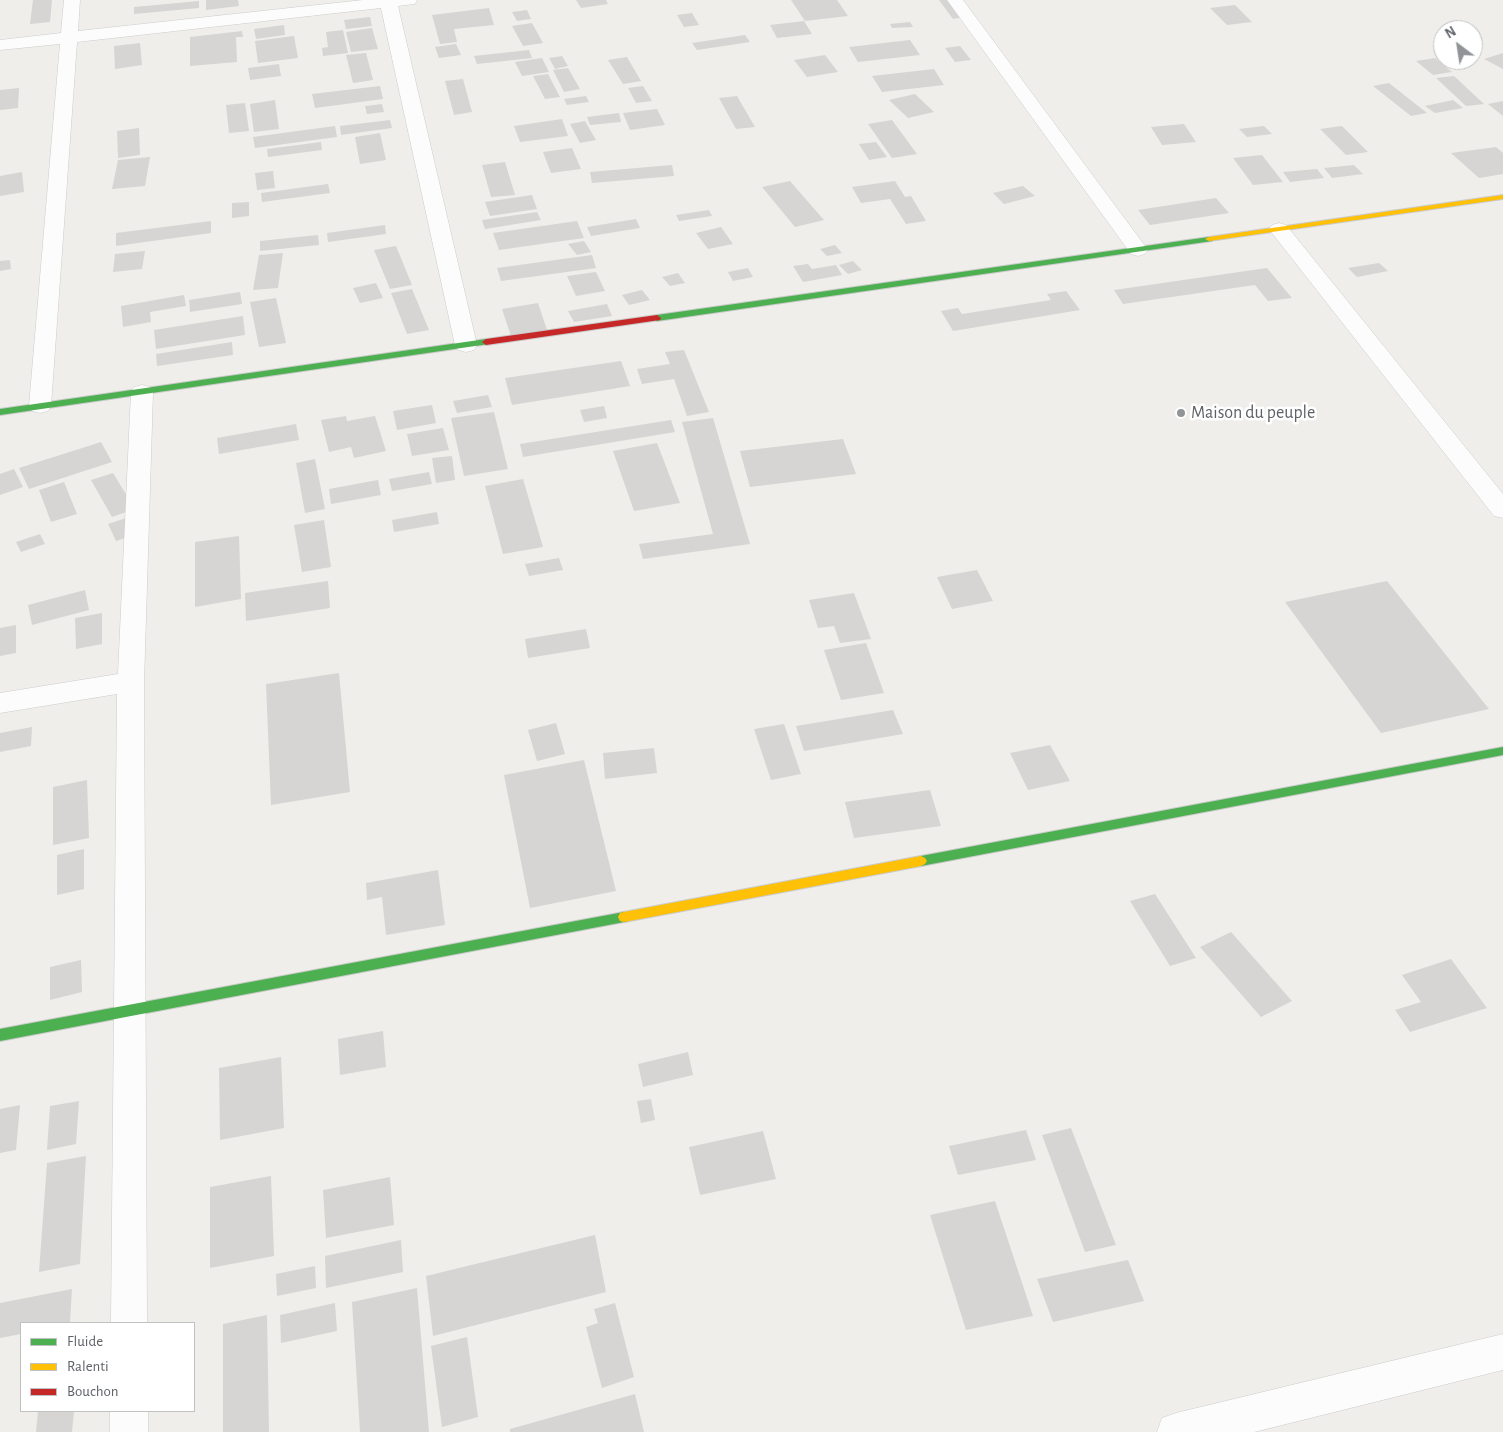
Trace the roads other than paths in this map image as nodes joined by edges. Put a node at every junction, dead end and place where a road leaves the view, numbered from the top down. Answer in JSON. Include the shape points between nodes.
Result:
{"nodes":[{"id":1,"x":72,"y":0,"type":"edge"},
{"id":2,"x":409,"y":0,"type":"edge"},
{"id":3,"x":955,"y":0,"type":"edge"},
{"id":4,"x":388,"y":1,"type":"edge"},
{"id":5,"x":69,"y":38,"type":"junction"},
{"id":6,"x":0,"y":45,"type":"edge"},
{"id":7,"x":1503,"y":197,"type":"edge"},
{"id":8,"x":1279,"y":229,"type":"junction"},
{"id":9,"x":1138,"y":250,"type":"junction"},
{"id":10,"x":466,"y":345,"type":"junction"},
{"id":11,"x":142,"y":392,"type":"junction"},
{"id":12,"x":40,"y":406,"type":"junction"},
{"id":13,"x":0,"y":412,"type":"edge"},
{"id":14,"x":1503,"y":510,"type":"edge"},
{"id":15,"x":132,"y":682,"type":"junction"},
{"id":16,"x":0,"y":703,"type":"edge"},
{"id":17,"x":1503,"y":750,"type":"edge"},
{"id":18,"x":131,"y":1010,"type":"junction"},
{"id":19,"x":0,"y":1035,"type":"edge"},
{"id":20,"x":129,"y":1322,"type":"edge"},
{"id":21,"x":1503,"y":1352,"type":"edge"},
{"id":22,"x":129,"y":1412,"type":"edge"},
{"id":23,"x":129,"y":1432,"type":"edge"},
{"id":24,"x":1176,"y":1432,"type":"edge"}],
"edges":[{"from":1,"to":5,"type":"street"},
{"from":2,"to":4,"type":"street"},
{"from":3,"to":9,"type":"street"},
{"from":4,"to":5,"type":"street"},
{"from":4,"to":10,"type":"street"},
{"from":5,"to":6,"type":"street"},
{"from":5,"to":12,"type":"street"},
{"from":7,"to":8,"type":"main road"},
{"from":8,"to":9,"type":"main road"},
{"from":8,"to":14,"type":"street"},
{"from":9,"to":10,"type":"main road"},
{"from":10,"to":11,"type":"main road"},
{"from":11,"to":12,"type":"main road"},
{"from":11,"to":15,"type":"street"},
{"from":12,"to":13,"type":"main road"},
{"from":15,"to":16,"type":"street"},
{"from":15,"to":18,"type":"street"},
{"from":17,"to":18,"type":"main road"},
{"from":18,"to":19,"type":"main road"},
{"from":18,"to":20,"type":"street"},
{"from":21,"to":24,"type":"street"},
{"from":22,"to":23,"type":"street"}]}
